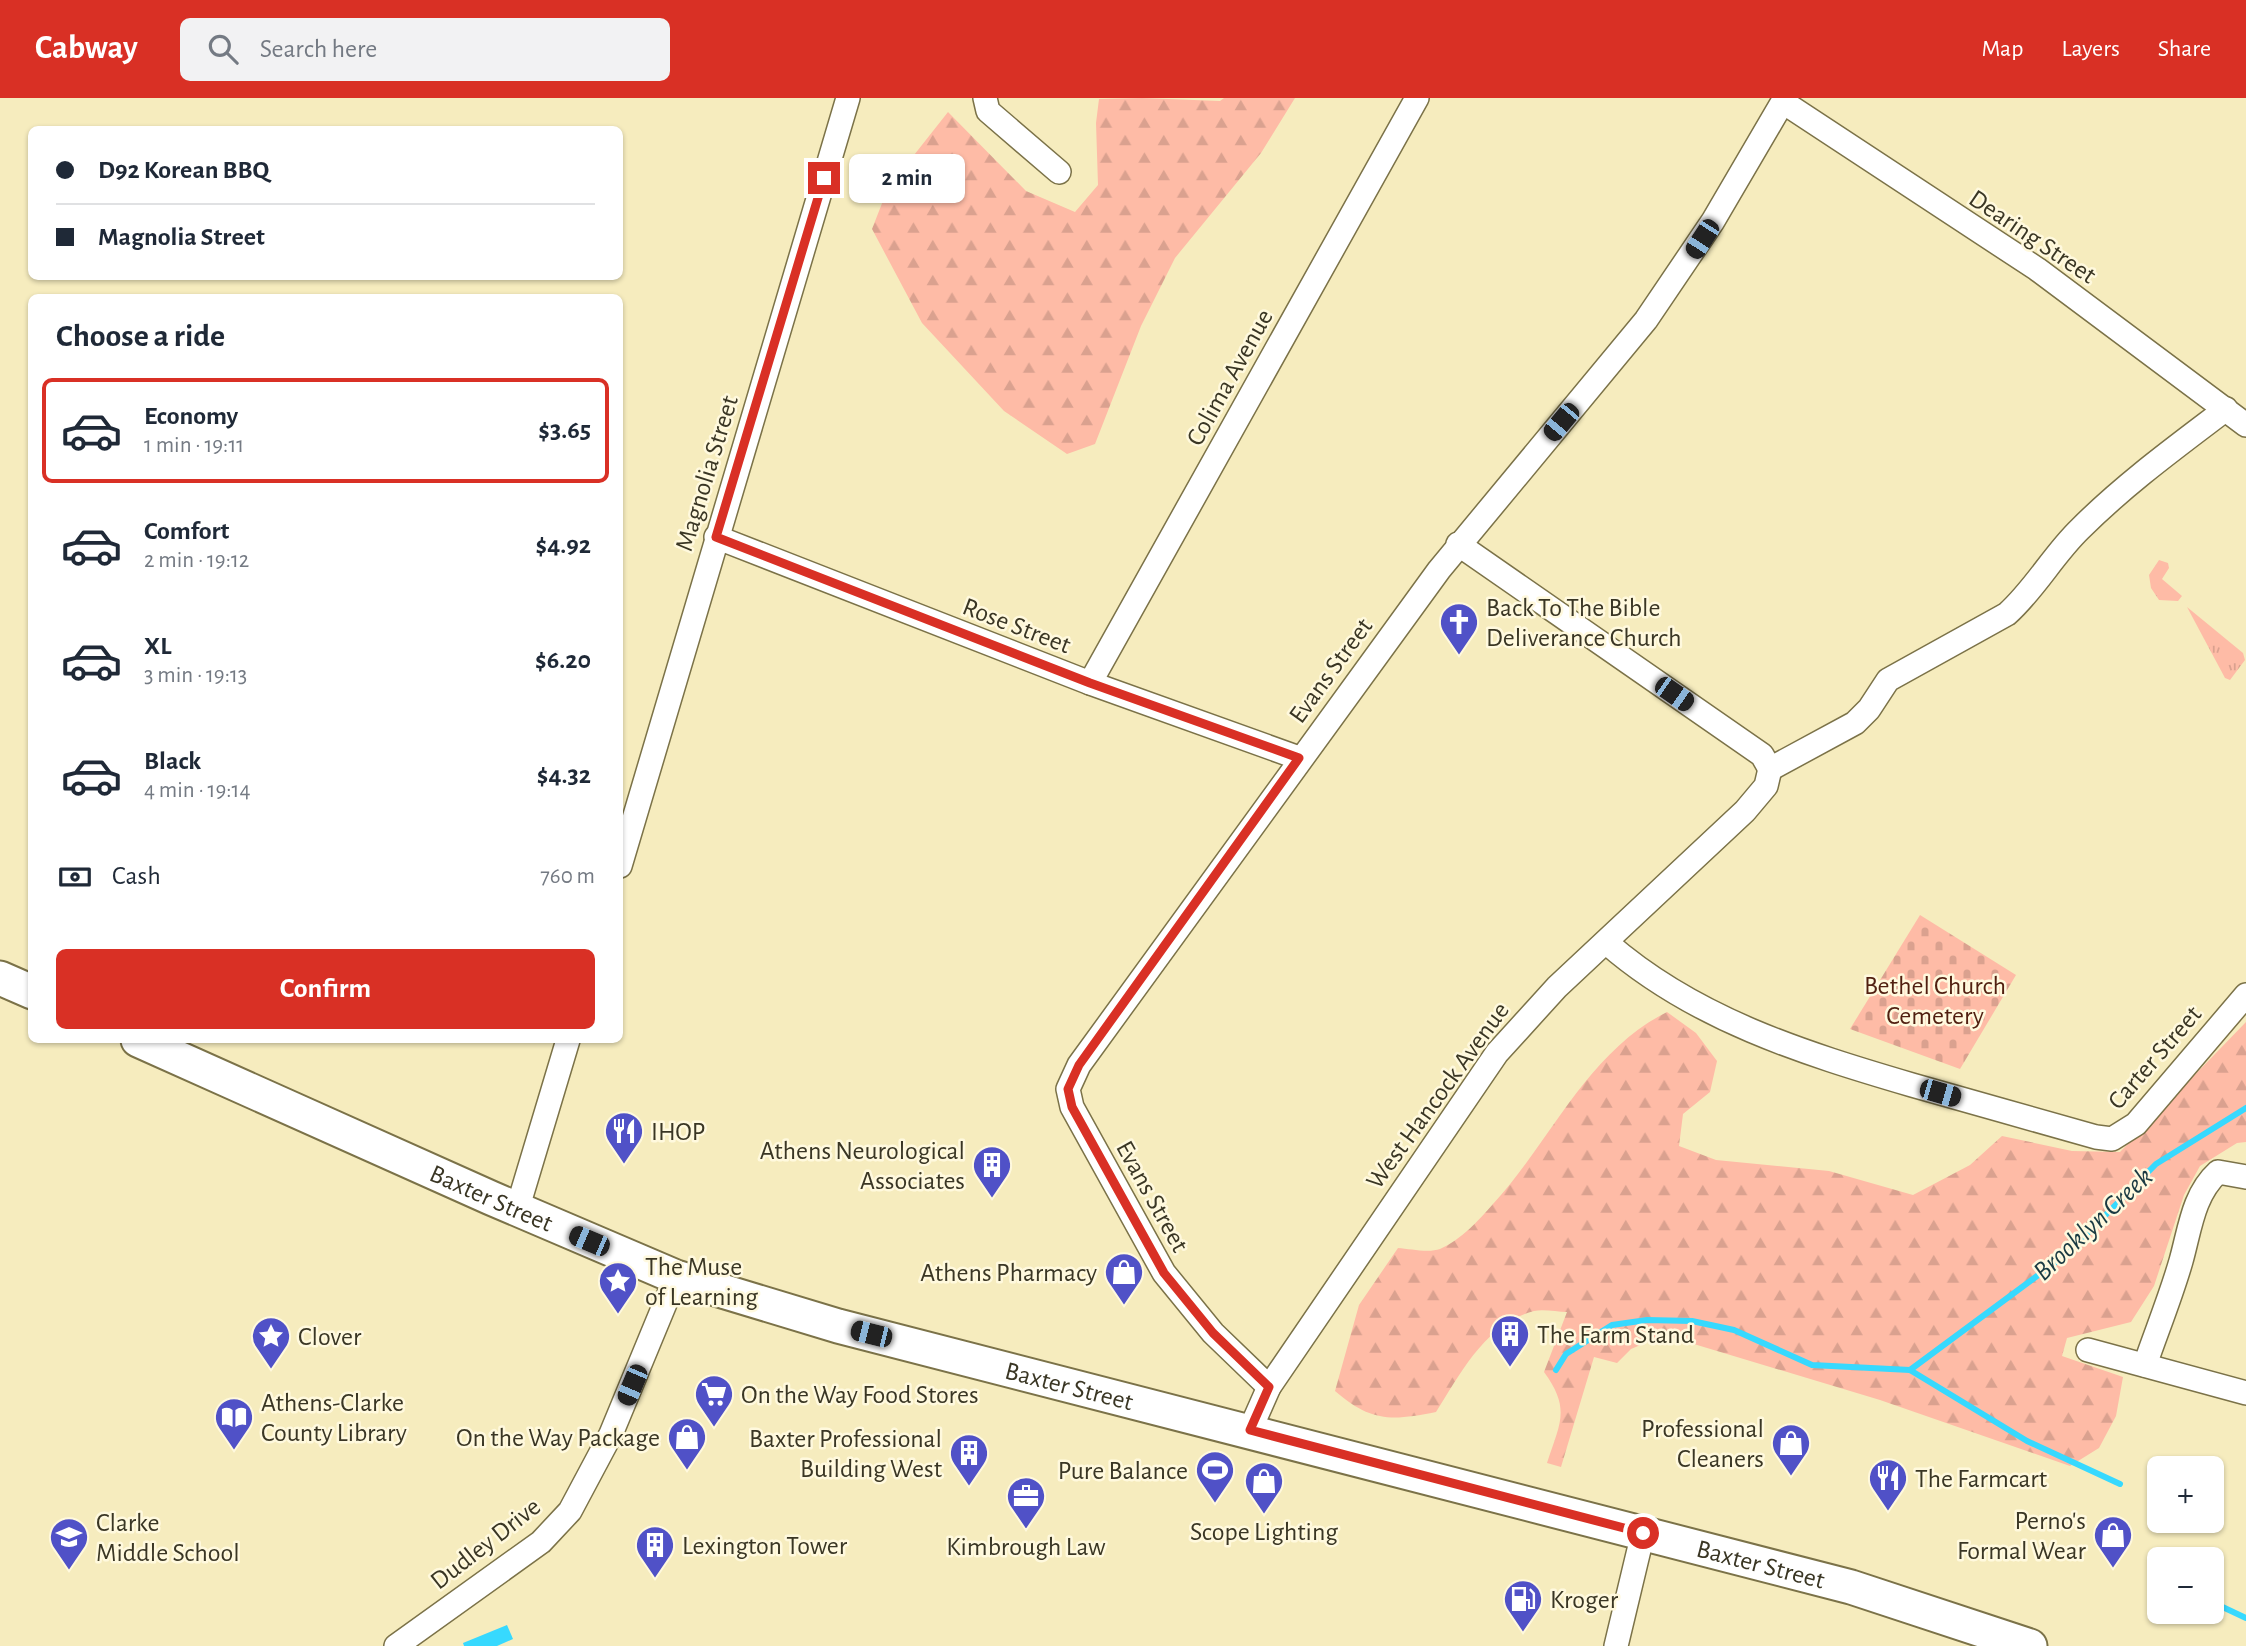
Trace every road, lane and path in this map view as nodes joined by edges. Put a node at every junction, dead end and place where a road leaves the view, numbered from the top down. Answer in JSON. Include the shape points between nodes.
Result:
{"nodes":[{"id":1,"x":848,"y":98,"type":"edge"},
{"id":2,"x":985,"y":98,"type":"edge"},
{"id":3,"x":1417,"y":98,"type":"edge"},
{"id":4,"x":1784,"y":100,"type":"edge"},
{"id":5,"x":1059,"y":172,"type":"dead end"},
{"id":6,"x":2240,"y":419,"type":"edge"},
{"id":7,"x":716,"y":537,"type":"junction"},
{"id":8,"x":1458,"y":544,"type":"junction"},
{"id":9,"x":1090,"y":683,"type":"junction"},
{"id":10,"x":1299,"y":758,"type":"junction"},
{"id":11,"x":1770,"y":769,"type":"junction"},
{"id":12,"x":623,"y":856,"type":"edge"},
{"id":13,"x":1607,"y":943,"type":"junction"},
{"id":14,"x":0,"y":978,"type":"edge"},
{"id":15,"x":28,"y":990,"type":"edge"},
{"id":16,"x":2246,"y":995,"type":"edge"},
{"id":17,"x":145,"y":1043,"type":"edge"},
{"id":18,"x":567,"y":1043,"type":"edge"},
{"id":19,"x":2246,"y":1177,"type":"edge"},
{"id":20,"x":517,"y":1210,"type":"junction"},
{"id":21,"x":676,"y":1277,"type":"junction"},
{"id":22,"x":2088,"y":1350,"type":"dead end"},
{"id":23,"x":2145,"y":1365,"type":"junction"},
{"id":24,"x":1269,"y":1387,"type":"junction"},
{"id":25,"x":2246,"y":1393,"type":"edge"},
{"id":26,"x":1250,"y":1430,"type":"junction"},
{"id":27,"x":1643,"y":1533,"type":"junction"},
{"id":28,"x":397,"y":1646,"type":"edge"},
{"id":29,"x":1616,"y":1646,"type":"edge"},
{"id":30,"x":2030,"y":1646,"type":"edge"}],
"edges":[{"from":1,"to":7,"type":"street","name":"Magnolia Street"},
{"from":2,"to":5,"type":"street","via":[[988,111]]},
{"from":3,"to":9,"type":"street","name":"Colima Avenue"},
{"from":4,"to":6,"type":"street","name":"Dearing Street","via":[[2037,269]]},
{"from":4,"to":8,"type":"street","name":"Evans Street","via":[[1713,221],[1646,320]]},
{"from":6,"to":11,"type":"street","via":[[2109,501],[2007,614],[1888,681],[1855,723]]},
{"from":7,"to":9,"type":"street","name":"Rose Street"},
{"from":7,"to":12,"type":"street","name":"Magnolia Street"},
{"from":8,"to":10,"type":"street","name":"Evans Street"},
{"from":8,"to":11,"type":"street","via":[[1762,755]]},
{"from":9,"to":10,"type":"street","name":"Rose Street"},
{"from":10,"to":24,"type":"street","name":"Evans Street","via":[[1079,1065],[1068,1089],[1072,1107],[1164,1273],[1213,1333]]},
{"from":11,"to":13,"type":"street","name":"West Hancock Avenue","via":[[1766,786],[1745,811]]},
{"from":13,"to":16,"type":"street","name":"Carter Street","via":[[1657,980],[1725,1020],[1778,1044],[2096,1138],[2112,1139],[2136,1124]]},
{"from":13,"to":24,"type":"street","name":"West Hancock Avenue","via":[[1547,997],[1497,1053]]},
{"from":14,"to":15,"type":"main road"},
{"from":17,"to":20,"type":"main road","name":"Baxter Street"},
{"from":18,"to":20,"type":"street"},
{"from":19,"to":23,"type":"street","via":[[2218,1172],[2205,1184]]},
{"from":20,"to":21,"type":"main road","name":"Baxter Street"},
{"from":21,"to":26,"type":"main road","name":"Baxter Street","via":[[838,1326]]},
{"from":21,"to":28,"type":"street","name":"Dudley Drive","via":[[611,1434],[570,1511],[541,1542]]},
{"from":22,"to":23,"type":"street"},
{"from":23,"to":25,"type":"street"},
{"from":24,"to":26,"type":"street","name":"West Hancock Avenue"},
{"from":26,"to":27,"type":"main road","name":"Baxter Street"},
{"from":27,"to":29,"type":"street"},
{"from":27,"to":30,"type":"main road","name":"Baxter Street","via":[[1851,1587]]}]}
